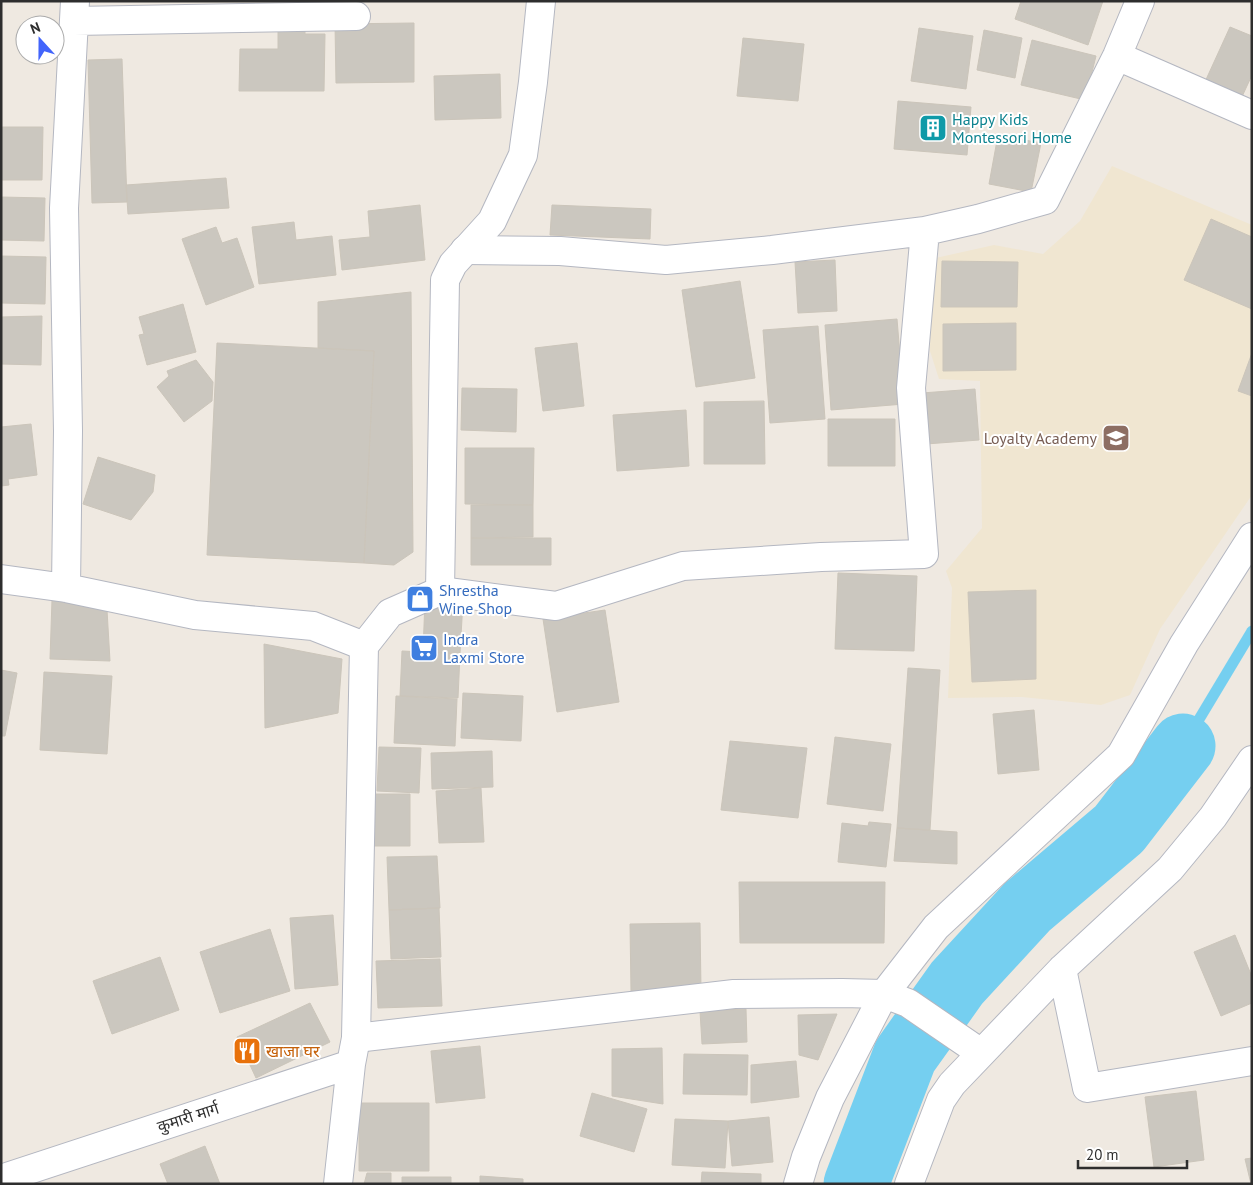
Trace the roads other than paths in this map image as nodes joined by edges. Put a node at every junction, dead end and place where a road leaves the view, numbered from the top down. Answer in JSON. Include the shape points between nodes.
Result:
{"nodes":[{"id":1,"x":541,"y":1,"type":"edge"},
{"id":2,"x":1140,"y":1,"type":"edge"},
{"id":3,"x":74,"y":11,"type":"edge"},
{"id":4,"x":356,"y":16,"type":"dead end"},
{"id":5,"x":1117,"y":56,"type":"junction"},
{"id":6,"x":1252,"y":115,"type":"edge"},
{"id":7,"x":925,"y":231,"type":"junction"},
{"id":8,"x":465,"y":250,"type":"junction"},
{"id":9,"x":1252,"y":537,"type":"edge"},
{"id":10,"x":1,"y":579,"type":"edge"},
{"id":11,"x":66,"y":588,"type":"junction"},
{"id":12,"x":440,"y":591,"type":"junction"},
{"id":13,"x":364,"y":646,"type":"junction"},
{"id":14,"x":1252,"y":760,"type":"edge"},
{"id":15,"x":1062,"y":969,"type":"junction"},
{"id":16,"x":896,"y":998,"type":"junction"},
{"id":17,"x":353,"y":1051,"type":"junction"},
{"id":18,"x":981,"y":1053,"type":"junction"},
{"id":19,"x":1252,"y":1061,"type":"edge"},
{"id":20,"x":1,"y":1179,"type":"edge"},
{"id":21,"x":338,"y":1184,"type":"edge"},
{"id":22,"x":798,"y":1184,"type":"edge"},
{"id":23,"x":909,"y":1184,"type":"edge"}],
"edges":[{"from":1,"to":8,"type":"street","via":[[523,155],[492,220]]},
{"from":2,"to":5,"type":"street"},
{"from":3,"to":4,"type":"street"},
{"from":3,"to":11,"type":"street","via":[[64,208],[68,431]]},
{"from":5,"to":6,"type":"street"},
{"from":5,"to":7,"type":"street","via":[[1045,200],[978,220]]},
{"from":7,"to":8,"type":"street","via":[[666,260],[560,251]]},
{"from":7,"to":12,"type":"street","via":[[911,388],[924,554],[821,556],[683,566],[556,606]]},
{"from":8,"to":12,"type":"street","via":[[452,264],[445,280]]},
{"from":9,"to":16,"type":"street","via":[[1184,644],[1122,754],[936,927]]},
{"from":10,"to":11,"type":"street"},
{"from":11,"to":13,"type":"street","via":[[194,615],[313,626]]},
{"from":12,"to":13,"type":"street","via":[[390,613]]},
{"from":13,"to":17,"type":"street"},
{"from":14,"to":15,"type":"street","via":[[1213,817],[1170,869]]},
{"from":15,"to":18,"type":"street"},
{"from":15,"to":19,"type":"street","via":[[1087,1088]]},
{"from":16,"to":17,"type":"street","name":"कुमारी मार्ग","via":[[734,994]]},
{"from":16,"to":18,"type":"street"},
{"from":16,"to":22,"type":"street","via":[[830,1098]]},
{"from":17,"to":20,"type":"street","name":"कुमारी मार्ग"},
{"from":17,"to":21,"type":"street"},
{"from":18,"to":23,"type":"street","via":[[941,1100]]}]}
